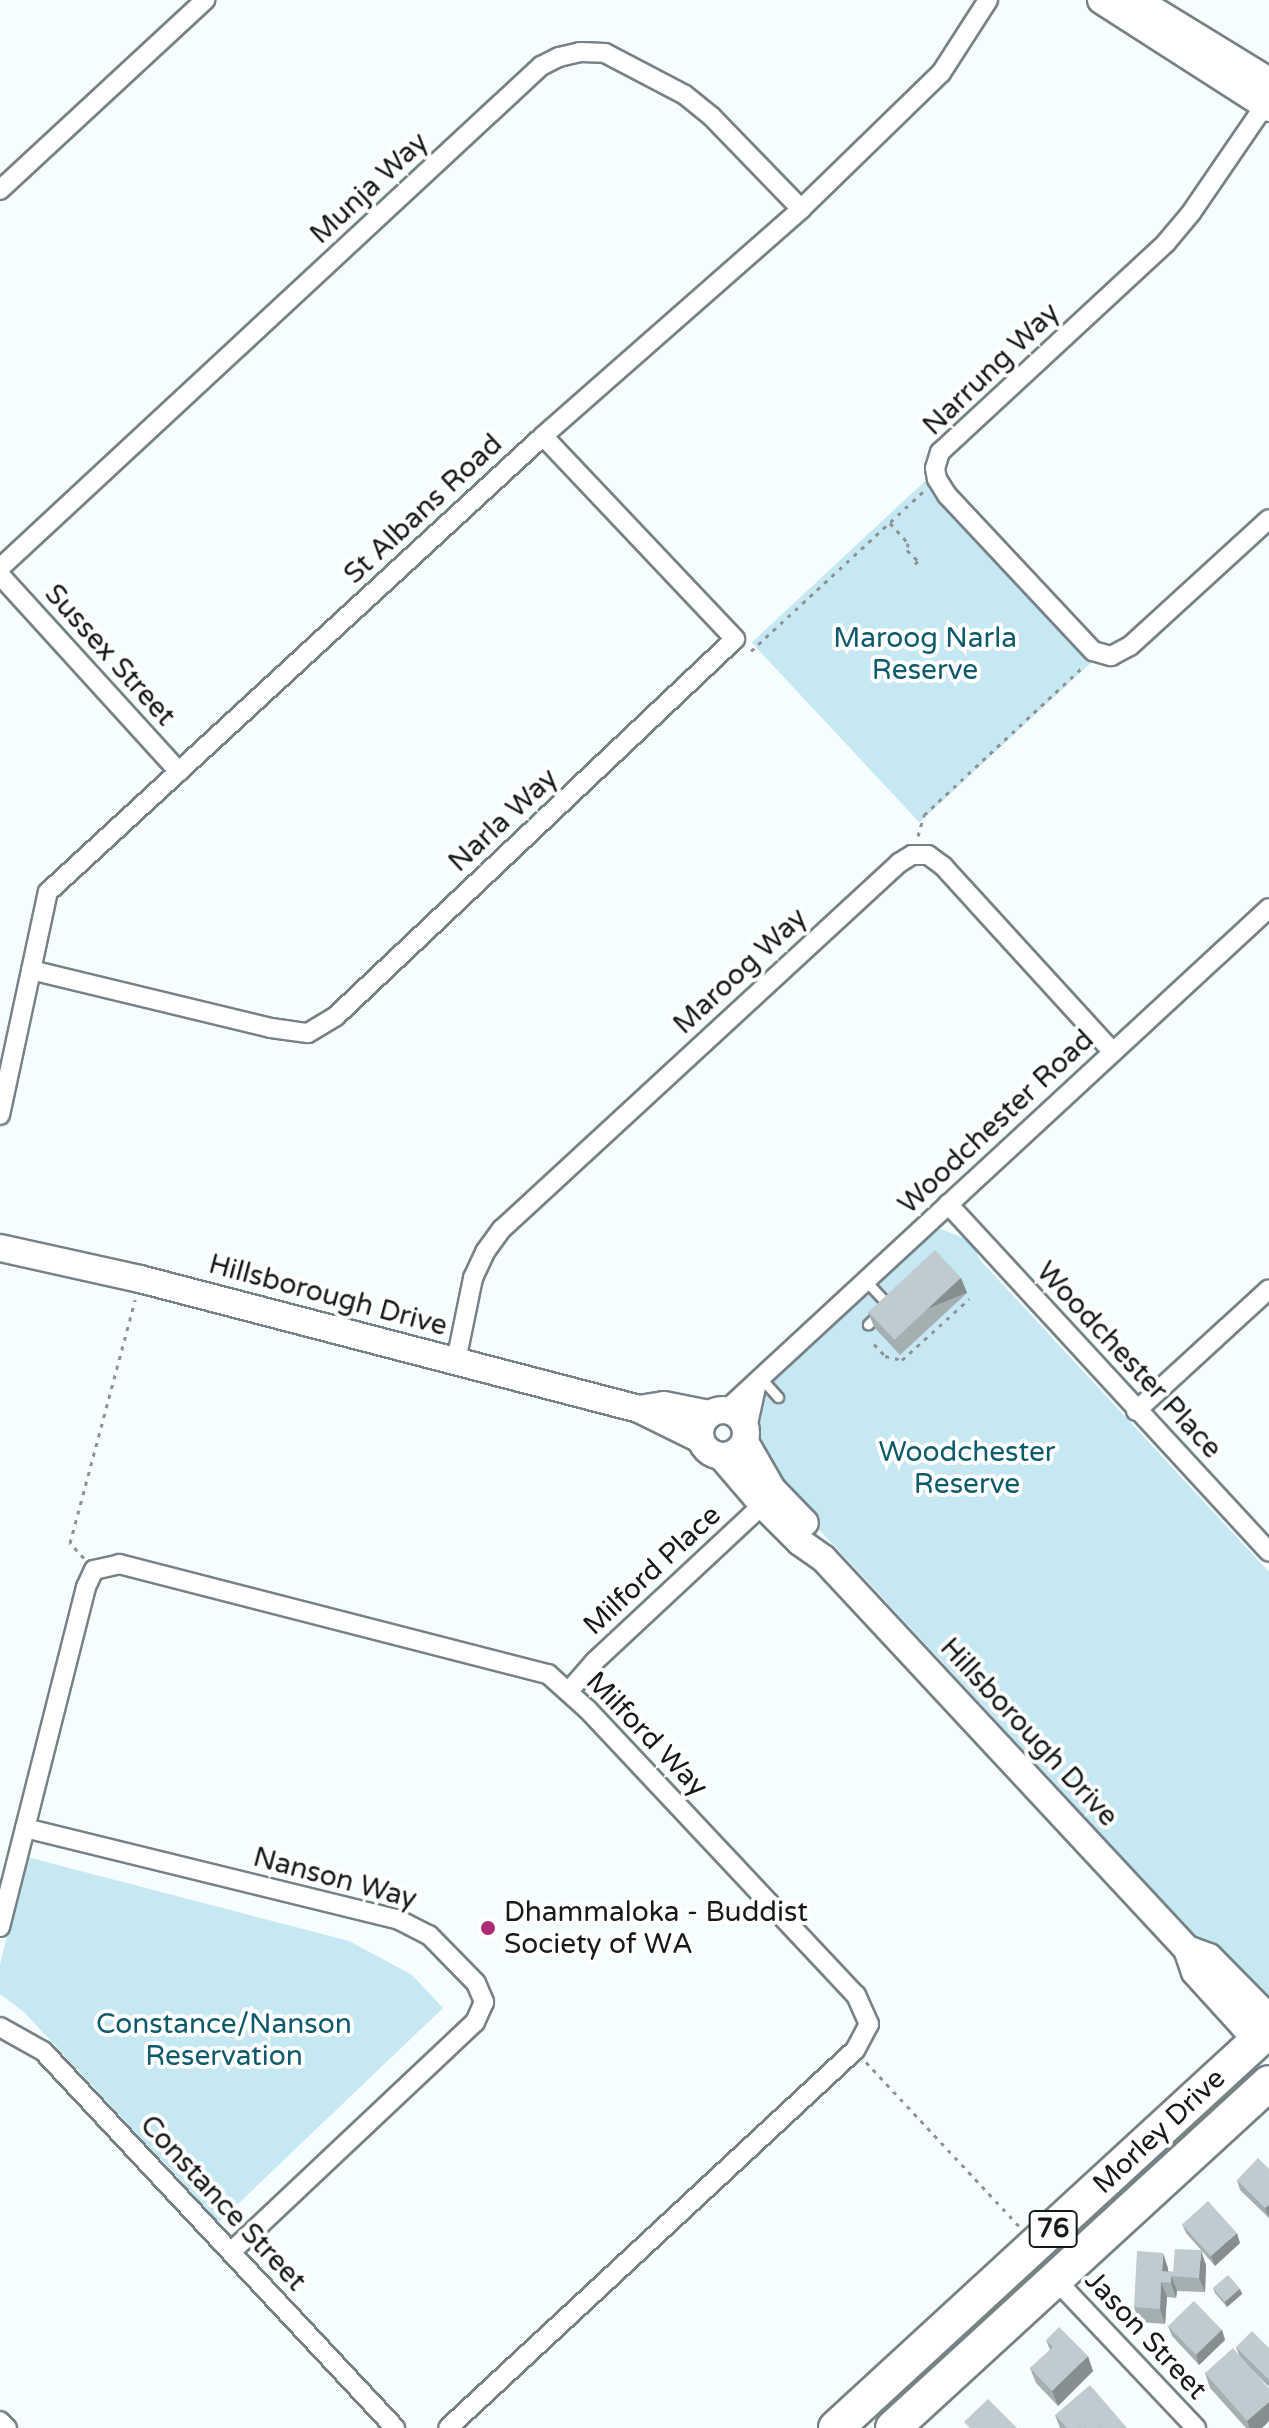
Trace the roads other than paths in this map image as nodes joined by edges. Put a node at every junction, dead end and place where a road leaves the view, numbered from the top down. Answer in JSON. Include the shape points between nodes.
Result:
{"nodes":[{"id":1,"x":205,"y":0,"type":"edge"},
{"id":2,"x":988,"y":0,"type":"edge"},
{"id":3,"x":1101,"y":0,"type":"edge"},
{"id":4,"x":1137,"y":0,"type":"edge"},
{"id":5,"x":1165,"y":16,"type":"edge"},
{"id":6,"x":1268,"y":98,"type":"edge"},
{"id":7,"x":0,"y":190,"type":"edge"},
{"id":8,"x":801,"y":209,"type":"junction"},
{"id":9,"x":543,"y":436,"type":"junction"},
{"id":10,"x":1269,"y":519,"type":"edge"},
{"id":11,"x":0,"y":568,"type":"edge"},
{"id":12,"x":0,"y":575,"type":"edge"},
{"id":13,"x":179,"y":772,"type":"junction"},
{"id":14,"x":1269,"y":908,"type":"edge"},
{"id":15,"x":31,"y":970,"type":"junction"},
{"id":16,"x":1113,"y":1052,"type":"junction"},
{"id":17,"x":0,"y":1115,"type":"edge"},
{"id":18,"x":948,"y":1204,"type":"junction"},
{"id":19,"x":0,"y":1248,"type":"edge"},
{"id":20,"x":865,"y":1280,"type":"junction"},
{"id":21,"x":1269,"y":1289,"type":"edge"},
{"id":22,"x":868,"y":1324,"type":"edge"},
{"id":23,"x":456,"y":1361,"type":"junction"},
{"id":24,"x":760,"y":1377,"type":"junction"},
{"id":25,"x":778,"y":1397,"type":"dead end"},
{"id":26,"x":1136,"y":1411,"type":"junction"},
{"id":27,"x":712,"y":1421,"type":"junction"},
{"id":28,"x":746,"y":1438,"type":"junction"},
{"id":29,"x":722,"y":1457,"type":"junction"},
{"id":30,"x":769,"y":1499,"type":"junction"},
{"id":31,"x":1269,"y":1552,"type":"edge"},
{"id":32,"x":569,"y":1691,"type":"junction"},
{"id":33,"x":25,"y":1828,"type":"junction"},
{"id":34,"x":0,"y":1927,"type":"edge"},
{"id":35,"x":1,"y":2030,"type":"edge"},
{"id":36,"x":1268,"y":2034,"type":"edge"},
{"id":37,"x":1269,"y":2083,"type":"edge"},
{"id":38,"x":231,"y":2252,"type":"junction"},
{"id":39,"x":1056,"y":2280,"type":"junction"},
{"id":40,"x":0,"y":2421,"type":"edge"},
{"id":41,"x":7,"y":2428,"type":"edge"},
{"id":42,"x":395,"y":2428,"type":"edge"},
{"id":43,"x":448,"y":2428,"type":"edge"},
{"id":44,"x":836,"y":2428,"type":"edge"},
{"id":45,"x":893,"y":2428,"type":"edge"},
{"id":46,"x":1196,"y":2428,"type":"edge"}],
"edges":[{"from":1,"to":7,"type":"street"},
{"from":2,"to":8,"type":"street","name":"St Albans Road","via":[[941,73]]},
{"from":3,"to":5,"type":"street"},
{"from":4,"to":5,"type":"street"},
{"from":5,"to":6,"type":"street"},
{"from":6,"to":10,"type":"street","name":"Narrung Way","via":[[1166,243],[940,452],[935,468],[947,495],[1097,654],[1111,656],[1130,646]]},
{"from":8,"to":9,"type":"street","name":"St Albans Road"},
{"from":8,"to":11,"type":"street","name":"Munja Way","via":[[685,95],[605,53],[559,57],[541,66]]},
{"from":9,"to":13,"type":"street","name":"St Albans Road"},
{"from":9,"to":15,"type":"street","name":"Narla Way","via":[[735,639],[336,1016],[308,1033]]},
{"from":12,"to":13,"type":"street","name":"Sussex Street"},
{"from":13,"to":15,"type":"street","name":"St Albans Road","via":[[48,892]]},
{"from":14,"to":16,"type":"street","name":"Woodchester Road"},
{"from":15,"to":17,"type":"street","name":"St Albans Road"},
{"from":16,"to":18,"type":"street","name":"Woodchester Road"},
{"from":16,"to":23,"type":"street","name":"Maroog Way","via":[[943,866],[928,855],[912,855],[502,1229],[473,1278]]},
{"from":18,"to":20,"type":"street","name":"Woodchester Road"},
{"from":18,"to":26,"type":"street","name":"Woodchester Place"},
{"from":19,"to":23,"type":"street","name":"Hillsborough Drive"},
{"from":20,"to":22,"type":"lane","via":[[888,1305]]},
{"from":20,"to":24,"type":"street","name":"Woodchester Road"},
{"from":21,"to":26,"type":"street"},
{"from":23,"to":27,"type":"street","name":"Hillsborough Drive","via":[[639,1409],[664,1405]]},
{"from":24,"to":25,"type":"lane"},
{"from":24,"to":27,"type":"street","name":"Woodchester Road"},
{"from":24,"to":28,"type":"street","via":[[750,1402]]},
{"from":26,"to":31,"type":"street","name":"Woodchester Place"},
{"from":27,"to":28,"type":"street","via":[[741,1418]]},
{"from":27,"to":29,"type":"street","via":[[704,1449]]},
{"from":28,"to":29,"type":"street","via":[[734,1454]]},
{"from":28,"to":30,"type":"street","name":"Hillsborough Drive"},
{"from":29,"to":30,"type":"street","name":"Hillsborough Drive"},
{"from":30,"to":32,"type":"street","name":"Milford Place"},
{"from":30,"to":36,"type":"street","name":"Hillsborough Drive","via":[[800,1542],[823,1558],[1187,1949],[1195,1972],[1244,2026]]},
{"from":32,"to":33,"type":"street","name":"Milford Way","via":[[548,1674],[119,1564],[94,1570]]},
{"from":32,"to":43,"type":"street","name":"Milford Way","via":[[856,1995],[869,2024],[855,2050]]},
{"from":33,"to":34,"type":"street"},
{"from":33,"to":38,"type":"street","name":"Nanson Way","via":[[399,1920],[429,1935],[476,1983],[484,2002],[475,2022]]},
{"from":35,"to":38,"type":"street","name":"Constance Street","via":[[43,2051]]},
{"from":36,"to":44,"type":"highway","name":"Morley Drive","number":"76"},
{"from":37,"to":39,"type":"highway","name":"Morley Drive","number":"76"},
{"from":38,"to":42,"type":"street","name":"Constance Street"},
{"from":39,"to":45,"type":"highway","name":"Morley Drive","number":"76"},
{"from":39,"to":46,"type":"street","name":"Jason Street"},
{"from":40,"to":41,"type":"street"}]}
